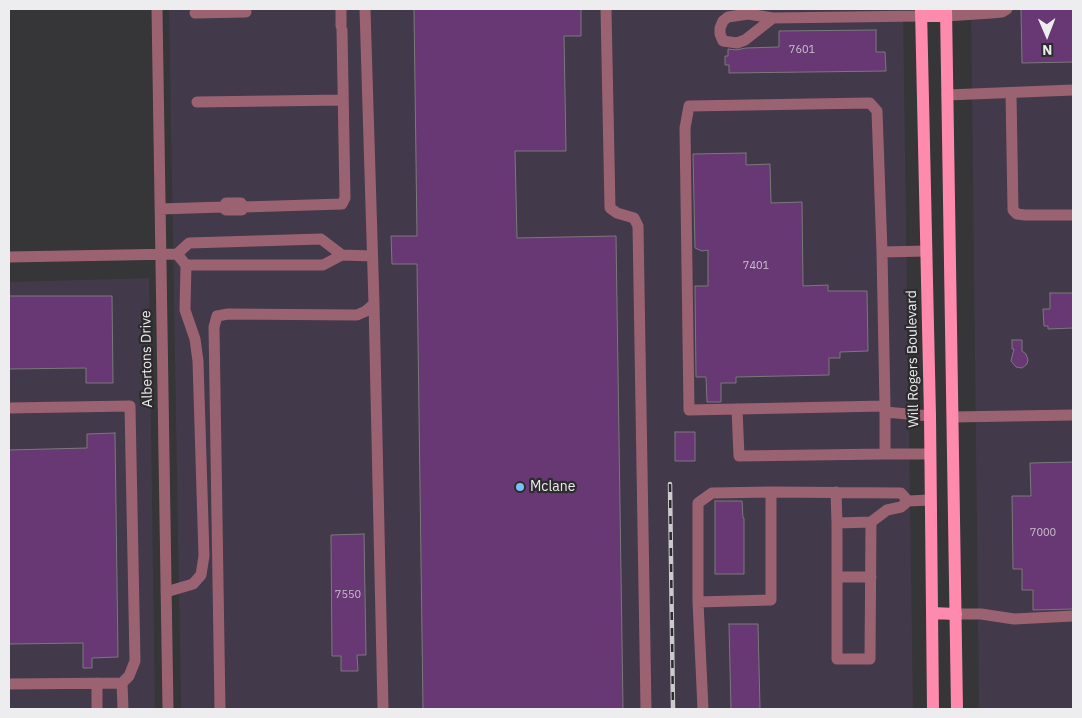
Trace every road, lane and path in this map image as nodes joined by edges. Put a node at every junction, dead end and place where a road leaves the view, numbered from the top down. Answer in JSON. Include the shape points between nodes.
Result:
{"nodes":[{"id":1,"x":156,"y":9,"type":"edge"},
{"id":2,"x":341,"y":9,"type":"edge"},
{"id":3,"x":365,"y":9,"type":"edge"},
{"id":4,"x":606,"y":9,"type":"edge"},
{"id":5,"x":1007,"y":9,"type":"edge"},
{"id":6,"x":246,"y":12,"type":"dead end"},
{"id":7,"x":921,"y":12,"type":"edge"},
{"id":8,"x":946,"y":12,"type":"edge"},
{"id":9,"x":195,"y":13,"type":"dead end"},
{"id":10,"x":774,"y":18,"type":"dead end"},
{"id":11,"x":1073,"y":90,"type":"edge"},
{"id":12,"x":1011,"y":93,"type":"junction"},
{"id":13,"x":947,"y":95,"type":"junction"},
{"id":14,"x":343,"y":100,"type":"junction"},
{"id":15,"x":197,"y":102,"type":"dead end"},
{"id":16,"x":160,"y":210,"type":"junction"},
{"id":17,"x":1073,"y":215,"type":"edge"},
{"id":18,"x":950,"y":250,"type":"junction"},
{"id":19,"x":926,"y":251,"type":"junction"},
{"id":20,"x":882,"y":252,"type":"junction"},
{"id":21,"x":161,"y":254,"type":"junction"},
{"id":22,"x":177,"y":254,"type":"junction"},
{"id":23,"x":342,"y":255,"type":"junction"},
{"id":24,"x":372,"y":256,"type":"junction"},
{"id":25,"x":9,"y":257,"type":"edge"},
{"id":26,"x":186,"y":266,"type":"junction"},
{"id":27,"x":374,"y":304,"type":"junction"},
{"id":28,"x":9,"y":408,"type":"edge"},
{"id":29,"x":885,"y":409,"type":"junction"},
{"id":30,"x":737,"y":410,"type":"junction"},
{"id":31,"x":1073,"y":415,"type":"edge"},
{"id":32,"x":930,"y":416,"type":"junction"},
{"id":33,"x":952,"y":416,"type":"junction"},
{"id":34,"x":885,"y":454,"type":"junction"},
{"id":35,"x":930,"y":454,"type":"junction"},
{"id":36,"x":771,"y":492,"type":"junction"},
{"id":37,"x":836,"y":492,"type":"junction"},
{"id":38,"x":930,"y":500,"type":"junction"},
{"id":39,"x":954,"y":500,"type":"junction"},
{"id":40,"x":908,"y":501,"type":"junction"},
{"id":41,"x":871,"y":522,"type":"junction"},
{"id":42,"x":837,"y":523,"type":"junction"},
{"id":43,"x":870,"y":576,"type":"junction"},
{"id":44,"x":837,"y":577,"type":"junction"},
{"id":45,"x":166,"y":592,"type":"junction"},
{"id":46,"x":698,"y":602,"type":"junction"},
{"id":47,"x":932,"y":613,"type":"junction"},
{"id":48,"x":956,"y":614,"type":"junction"},
{"id":49,"x":1073,"y":616,"type":"edge"},
{"id":50,"x":122,"y":682,"type":"junction"},
{"id":51,"x":97,"y":683,"type":"junction"},
{"id":52,"x":9,"y":684,"type":"edge"},
{"id":53,"x":97,"y":709,"type":"edge"},
{"id":54,"x":123,"y":709,"type":"edge"},
{"id":55,"x":168,"y":709,"type":"edge"},
{"id":56,"x":220,"y":709,"type":"edge"},
{"id":57,"x":383,"y":709,"type":"edge"},
{"id":58,"x":646,"y":709,"type":"edge"},
{"id":59,"x":703,"y":709,"type":"edge"},
{"id":60,"x":933,"y":709,"type":"edge"},
{"id":61,"x":957,"y":709,"type":"edge"}],
"edges":[{"from":1,"to":16,"type":"street","name":"Albertons Drive"},
{"from":2,"to":14,"type":"street"},
{"from":3,"to":24,"type":"street"},
{"from":4,"to":58,"type":"street","via":[[610,208],[634,218],[638,226]]},
{"from":5,"to":8,"type":"street","via":[[991,14]]},
{"from":6,"to":9,"type":"street"},
{"from":7,"to":8,"type":"main road"},
{"from":7,"to":10,"type":"street"},
{"from":7,"to":19,"type":"main road","name":"Will Rogers Boulevard"},
{"from":8,"to":13,"type":"main road"},
{"from":11,"to":12,"type":"street"},
{"from":12,"to":13,"type":"street"},
{"from":12,"to":17,"type":"street","via":[[1013,210],[1025,215]]},
{"from":13,"to":18,"type":"main road"},
{"from":14,"to":15,"type":"street"},
{"from":14,"to":16,"type":"street","via":[[345,198],[342,204],[244,207],[242,210],[222,207]]},
{"from":16,"to":21,"type":"street","name":"Albertons Drive"},
{"from":18,"to":19,"type":"main road"},
{"from":18,"to":33,"type":"main road"},
{"from":19,"to":20,"type":"street"},
{"from":19,"to":32,"type":"main road","name":"Will Rogers Boulevard"},
{"from":20,"to":29,"type":"street"},
{"from":20,"to":30,"type":"street","via":[[877,111],[870,103],[689,106],[685,128],[689,410]]},
{"from":21,"to":22,"type":"street"},
{"from":21,"to":25,"type":"street"},
{"from":21,"to":45,"type":"street","name":"Albertons Drive"},
{"from":22,"to":23,"type":"street","via":[[189,243],[321,240]]},
{"from":22,"to":26,"type":"street"},
{"from":23,"to":24,"type":"street"},
{"from":23,"to":26,"type":"street","via":[[323,265]]},
{"from":24,"to":27,"type":"street"},
{"from":26,"to":45,"type":"street","via":[[185,310],[195,339],[198,361],[204,556],[201,575],[193,584]]},
{"from":27,"to":56,"type":"street","via":[[357,314],[217,316],[214,327]]},
{"from":27,"to":57,"type":"street"},
{"from":28,"to":50,"type":"street","via":[[130,406],[135,661],[129,676]]},
{"from":29,"to":30,"type":"street"},
{"from":29,"to":32,"type":"street"},
{"from":29,"to":34,"type":"street"},
{"from":30,"to":34,"type":"street","via":[[739,456]]},
{"from":31,"to":33,"type":"street"},
{"from":32,"to":33,"type":"main road"},
{"from":32,"to":35,"type":"main road","name":"Will Rogers Boulevard"},
{"from":33,"to":39,"type":"main road"},
{"from":34,"to":35,"type":"street"},
{"from":35,"to":38,"type":"main road","name":"Will Rogers Boulevard"},
{"from":36,"to":37,"type":"street"},
{"from":36,"to":46,"type":"street","via":[[712,493],[698,503]]},
{"from":36,"to":46,"type":"street","via":[[771,600]]},
{"from":37,"to":40,"type":"street","via":[[901,493]]},
{"from":37,"to":42,"type":"street"},
{"from":38,"to":39,"type":"main road"},
{"from":38,"to":40,"type":"street"},
{"from":38,"to":47,"type":"main road","name":"Will Rogers Boulevard"},
{"from":39,"to":48,"type":"main road"},
{"from":40,"to":41,"type":"street","via":[[887,510]]},
{"from":41,"to":42,"type":"street"},
{"from":41,"to":43,"type":"street"},
{"from":42,"to":44,"type":"street"},
{"from":43,"to":44,"type":"street"},
{"from":43,"to":44,"type":"street","via":[[870,659],[837,660]]},
{"from":45,"to":55,"type":"street","name":"Albertons Drive"},
{"from":46,"to":59,"type":"street"},
{"from":47,"to":48,"type":"main road"},
{"from":47,"to":60,"type":"main road","name":"Will Rogers Boulevard"},
{"from":48,"to":49,"type":"street","via":[[1014,619]]},
{"from":48,"to":61,"type":"main road"},
{"from":50,"to":51,"type":"street"},
{"from":50,"to":54,"type":"street"},
{"from":51,"to":52,"type":"street"},
{"from":51,"to":53,"type":"street"}]}
